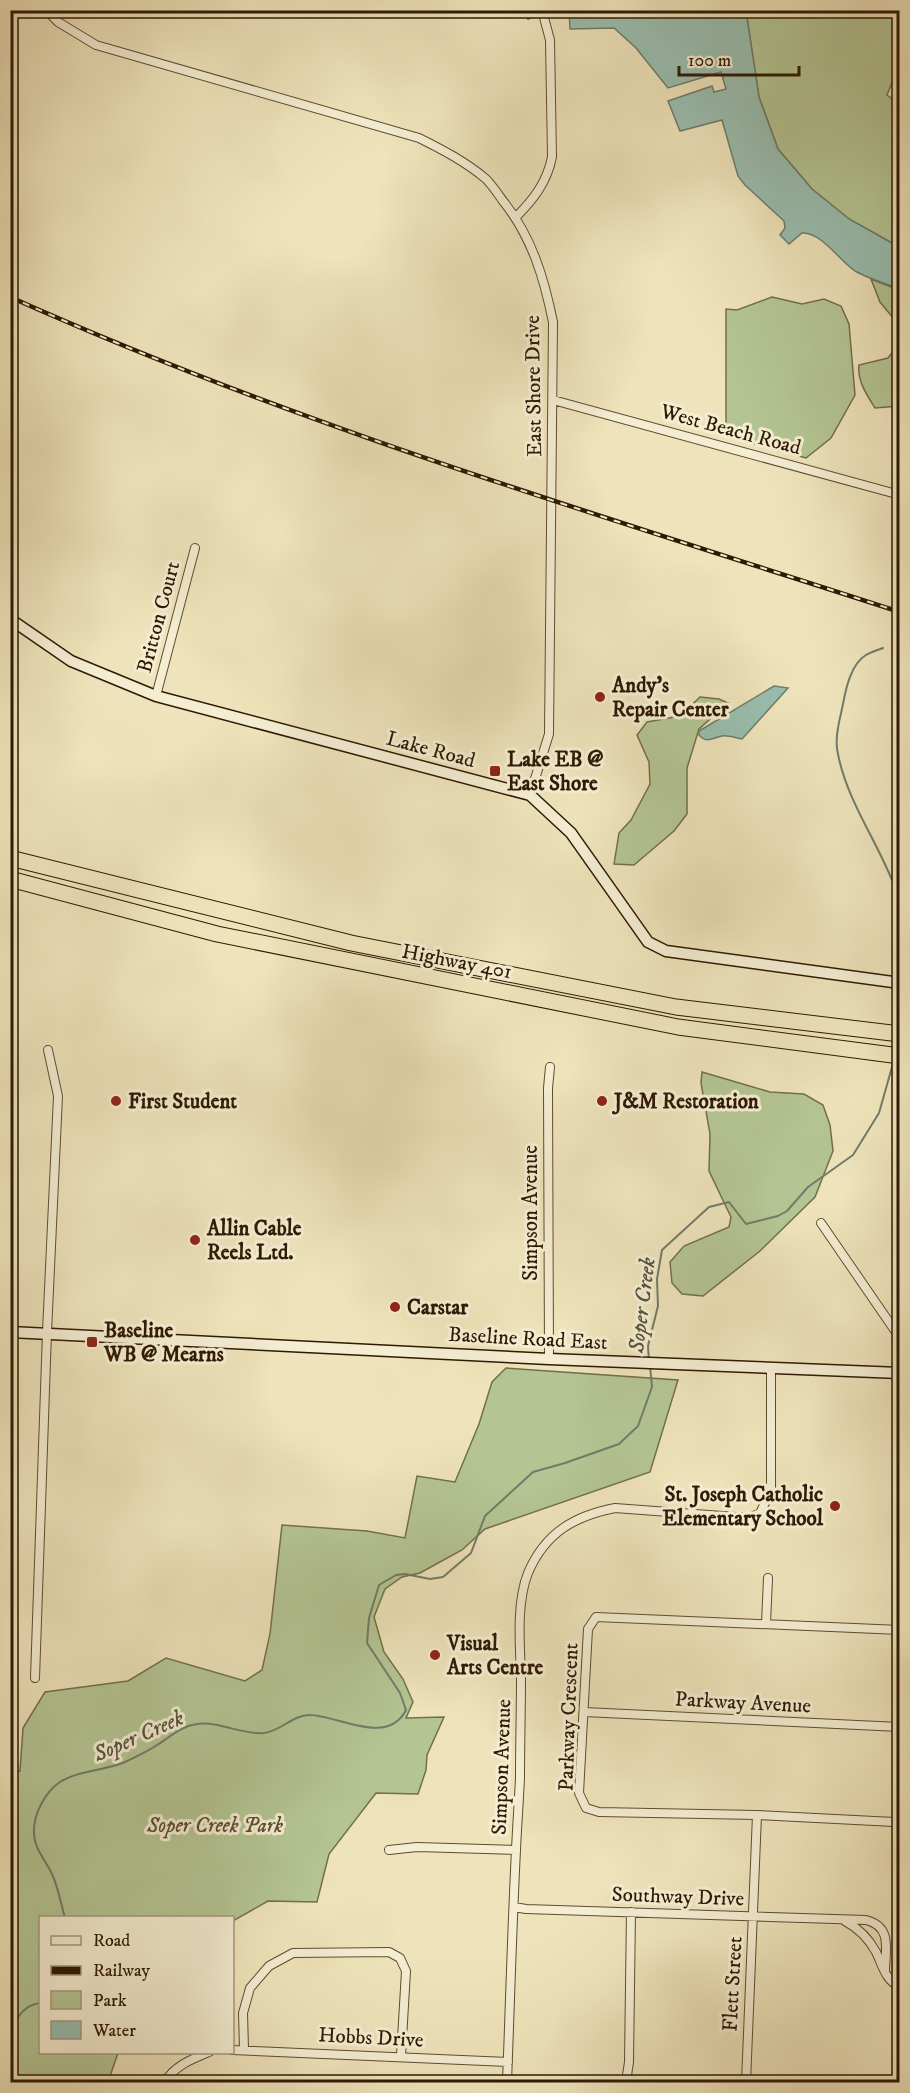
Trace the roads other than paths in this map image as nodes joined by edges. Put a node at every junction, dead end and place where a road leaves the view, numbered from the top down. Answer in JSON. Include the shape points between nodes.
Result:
{"nodes":[{"id":1,"x":46,"y":10,"type":"edge"},
{"id":2,"x":542,"y":10,"type":"edge"},
{"id":3,"x":516,"y":217,"type":"junction"},
{"id":4,"x":553,"y":400,"type":"junction"},
{"id":5,"x":900,"y":495,"type":"edge"},
{"id":6,"x":195,"y":548,"type":"dead end"},
{"id":7,"x":10,"y":620,"type":"edge"},
{"id":8,"x":156,"y":696,"type":"junction"},
{"id":9,"x":530,"y":795,"type":"junction"},
{"id":10,"x":10,"y":858,"type":"edge"},
{"id":11,"x":10,"y":879,"type":"edge"},
{"id":12,"x":896,"y":982,"type":"edge"},
{"id":13,"x":900,"y":1034,"type":"edge"},
{"id":14,"x":48,"y":1050,"type":"dead end"},
{"id":15,"x":900,"y":1056,"type":"edge"},
{"id":16,"x":550,"y":1067,"type":"dead end"},
{"id":17,"x":821,"y":1223,"type":"dead end"},
{"id":18,"x":10,"y":1332,"type":"edge"},
{"id":19,"x":46,"y":1332,"type":"junction"},
{"id":20,"x":900,"y":1338,"type":"edge"},
{"id":21,"x":549,"y":1359,"type":"junction"},
{"id":22,"x":771,"y":1369,"type":"junction"},
{"id":23,"x":900,"y":1373,"type":"edge"},
{"id":24,"x":768,"y":1578,"type":"dead end"},
{"id":25,"x":766,"y":1623,"type":"junction"},
{"id":26,"x":900,"y":1630,"type":"edge"},
{"id":27,"x":35,"y":1678,"type":"dead end"},
{"id":28,"x":584,"y":1712,"type":"junction"},
{"id":29,"x":900,"y":1728,"type":"edge"},
{"id":30,"x":757,"y":1815,"type":"junction"},
{"id":31,"x":900,"y":1818,"type":"edge"},
{"id":32,"x":389,"y":1850,"type":"dead end"},
{"id":33,"x":516,"y":1850,"type":"junction"},
{"id":34,"x":514,"y":1907,"type":"junction"},
{"id":35,"x":631,"y":1912,"type":"junction"},
{"id":36,"x":753,"y":1916,"type":"junction"},
{"id":37,"x":841,"y":1919,"type":"junction"},
{"id":38,"x":885,"y":1972,"type":"junction"},
{"id":39,"x":900,"y":1987,"type":"edge"},
{"id":40,"x":244,"y":2049,"type":"junction"},
{"id":41,"x":234,"y":2050,"type":"edge"},
{"id":42,"x":204,"y":2054,"type":"edge"},
{"id":43,"x":401,"y":2056,"type":"junction"},
{"id":44,"x":508,"y":2062,"type":"junction"},
{"id":45,"x":165,"y":2082,"type":"edge"},
{"id":46,"x":507,"y":2082,"type":"edge"},
{"id":47,"x":626,"y":2082,"type":"edge"},
{"id":48,"x":746,"y":2082,"type":"edge"}],
"edges":[{"from":1,"to":3,"type":"street","name":"East Shore Drive","via":[[96,45],[419,138],[487,180]]},
{"from":2,"to":3,"type":"street","via":[[550,40],[552,157],[549,172],[534,200]]},
{"from":3,"to":4,"type":"street","name":"East Shore Drive","via":[[535,252],[546,285],[553,322]]},
{"from":4,"to":5,"type":"street","name":"West Beach Road"},
{"from":4,"to":9,"type":"street","name":"East Shore Drive","via":[[549,734]]},
{"from":6,"to":8,"type":"street","name":"Britton Court"},
{"from":7,"to":8,"type":"street","name":"Lake Road","via":[[71,661]]},
{"from":8,"to":9,"type":"street","name":"Lake Road"},
{"from":9,"to":12,"type":"street","name":"Lake Road","via":[[571,833],[648,942],[666,951]]},
{"from":10,"to":13,"type":"highway","name":"Highway 401","via":[[363,946],[676,1007]]},
{"from":11,"to":15,"type":"highway","name":"Highway 401","via":[[217,934],[655,1022]]},
{"from":14,"to":19,"type":"street","via":[[58,1096]]},
{"from":16,"to":21,"type":"street","name":"Simpson Avenue"},
{"from":17,"to":20,"type":"street"},
{"from":18,"to":19,"type":"street","name":"Baseline Road East"},
{"from":19,"to":21,"type":"street","name":"Baseline Road East"},
{"from":19,"to":27,"type":"street"},
{"from":21,"to":22,"type":"street","name":"Baseline Road East"},
{"from":22,"to":23,"type":"street","name":"Baseline Road East"},
{"from":22,"to":33,"type":"street","name":"Simpson Avenue","via":[[771,1491],[760,1513],[749,1518],[615,1508],[581,1517],[562,1528],[536,1558],[523,1590]]},
{"from":24,"to":25,"type":"street"},
{"from":25,"to":26,"type":"street","name":"Parkway Crescent"},
{"from":25,"to":28,"type":"street","name":"Parkway Crescent","via":[[596,1617],[588,1629]]},
{"from":28,"to":29,"type":"street","name":"Parkway Avenue"},
{"from":28,"to":30,"type":"street","name":"Parkway Crescent","via":[[579,1793],[586,1808],[599,1812]]},
{"from":30,"to":31,"type":"street","name":"Parkway Crescent","via":[[894,1822]]},
{"from":30,"to":36,"type":"street","name":"Flett Street"},
{"from":32,"to":33,"type":"street"},
{"from":33,"to":34,"type":"street","name":"Simpson Avenue"},
{"from":34,"to":35,"type":"street","name":"Southway Drive"},
{"from":34,"to":44,"type":"street","name":"Simpson Avenue"},
{"from":35,"to":36,"type":"street","name":"Southway Drive"},
{"from":35,"to":47,"type":"street"},
{"from":36,"to":37,"type":"street","name":"Southway Drive"},
{"from":36,"to":48,"type":"street","name":"Flett Street"},
{"from":37,"to":38,"type":"street","via":[[869,1941]]},
{"from":37,"to":38,"type":"street","name":"Southway Drive","via":[[866,1920],[882,1928]]},
{"from":38,"to":39,"type":"street"},
{"from":40,"to":41,"type":"street","name":"Hobbs Drive"},
{"from":40,"to":43,"type":"street","name":"Hobbs Drive"},
{"from":40,"to":43,"type":"street","via":[[243,2013],[249,1988],[269,1966],[293,1953],[389,1952],[400,1958],[406,1971]]},
{"from":42,"to":45,"type":"street","via":[[170,2072]]},
{"from":43,"to":44,"type":"street","name":"Hobbs Drive"},
{"from":44,"to":46,"type":"street","name":"Simpson Avenue"}]}
